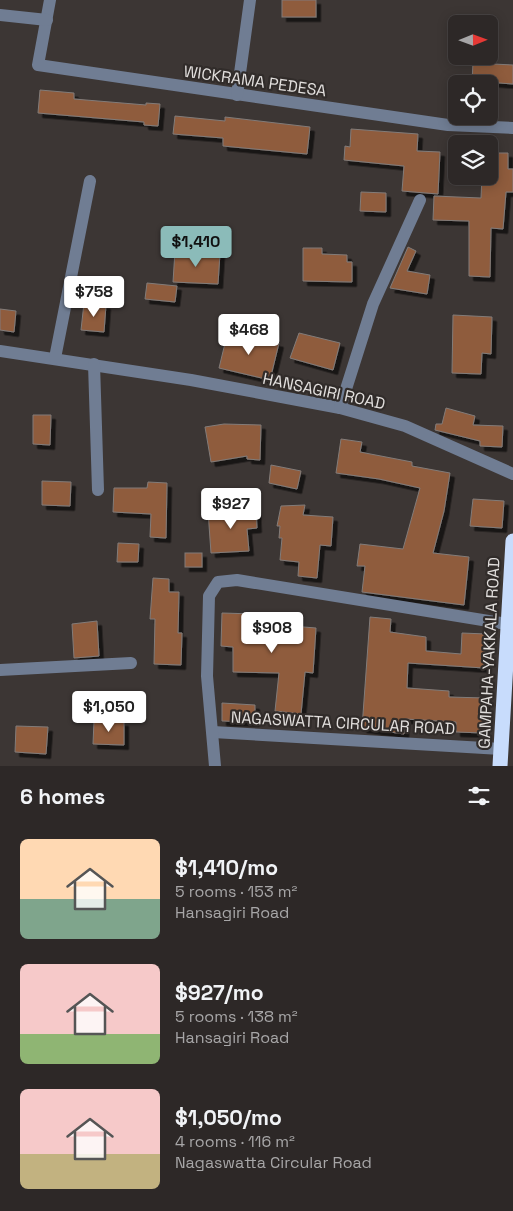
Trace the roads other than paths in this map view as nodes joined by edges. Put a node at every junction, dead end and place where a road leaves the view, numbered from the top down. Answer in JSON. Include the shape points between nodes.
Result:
{"nodes":[{"id":1,"x":50,"y":0,"type":"edge"},
{"id":2,"x":250,"y":0,"type":"edge"},
{"id":3,"x":0,"y":15,"type":"edge"},
{"id":4,"x":47,"y":20,"type":"junction"},
{"id":5,"x":237,"y":95,"type":"junction"},
{"id":6,"x":513,"y":128,"type":"edge"},
{"id":7,"x":90,"y":181,"type":"dead end"},
{"id":8,"x":420,"y":200,"type":"dead end"},
{"id":9,"x":0,"y":351,"type":"edge"},
{"id":10,"x":55,"y":358,"type":"junction"},
{"id":11,"x":94,"y":364,"type":"junction"},
{"id":12,"x":340,"y":408,"type":"junction"},
{"id":13,"x":513,"y":474,"type":"edge"},
{"id":14,"x":98,"y":490,"type":"dead end"},
{"id":15,"x":513,"y":541,"type":"edge"},
{"id":16,"x":507,"y":624,"type":"junction"},
{"id":17,"x":131,"y":664,"type":"dead end"},
{"id":18,"x":0,"y":670,"type":"edge"},
{"id":19,"x":213,"y":732,"type":"junction"},
{"id":20,"x":501,"y":749,"type":"junction"},
{"id":21,"x":215,"y":766,"type":"edge"},
{"id":22,"x":500,"y":766,"type":"edge"}],
"edges":[{"from":1,"to":4,"type":"street"},
{"from":2,"to":5,"type":"street"},
{"from":3,"to":4,"type":"street"},
{"from":4,"to":5,"type":"street","name":"WICKRAMA PEDESA","via":[[38,65]]},
{"from":5,"to":6,"type":"street","name":"WICKRAMA PEDESA","via":[[448,125]]},
{"from":7,"to":10,"type":"street"},
{"from":8,"to":12,"type":"street","via":[[373,304]]},
{"from":9,"to":10,"type":"street","name":"HANSAGIRI ROAD"},
{"from":10,"to":11,"type":"street","name":"HANSAGIRI ROAD"},
{"from":11,"to":12,"type":"street","name":"HANSAGIRI ROAD"},
{"from":11,"to":14,"type":"street"},
{"from":12,"to":13,"type":"street","name":"HANSAGIRI ROAD","via":[[405,426]]},
{"from":15,"to":16,"type":"highway","name":"GAMPAHA-YAKKALA ROAD"},
{"from":16,"to":19,"type":"street","via":[[236,580],[218,582],[209,596],[207,676]]},
{"from":16,"to":20,"type":"highway","name":"GAMPAHA-YAKKALA ROAD"},
{"from":17,"to":18,"type":"street"},
{"from":19,"to":20,"type":"street","name":"NAGASWATTA CIRCULAR ROAD"},
{"from":19,"to":21,"type":"street"},
{"from":20,"to":22,"type":"highway","name":"GAMPAHA-YAKKALA ROAD"}]}
